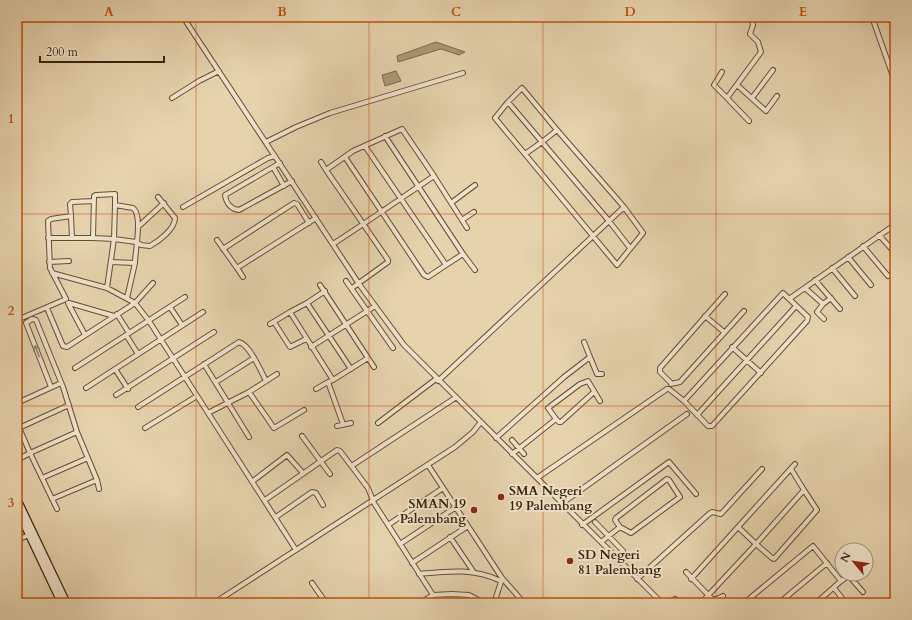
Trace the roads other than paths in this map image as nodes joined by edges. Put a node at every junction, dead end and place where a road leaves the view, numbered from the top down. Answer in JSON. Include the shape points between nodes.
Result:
{"nodes":[{"id":1,"x":183,"y":17,"type":"edge"},
{"id":2,"x":751,"y":17,"type":"edge"},
{"id":3,"x":872,"y":17,"type":"edge"},
{"id":4,"x":773,"y":70,"type":"dead end"},
{"id":5,"x":219,"y":71,"type":"junction"},
{"id":6,"x":722,"y":72,"type":"dead end"},
{"id":7,"x":462,"y":73,"type":"dead end"},
{"id":8,"x":895,"y":82,"type":"edge"},
{"id":9,"x":737,"y":85,"type":"junction"},
{"id":10,"x":777,"y":96,"type":"dead end"},
{"id":11,"x":172,"y":98,"type":"dead end"},
{"id":12,"x":727,"y":98,"type":"junction"},
{"id":13,"x":752,"y":98,"type":"junction"},
{"id":14,"x":508,"y":102,"type":"junction"},
{"id":15,"x":749,"y":121,"type":"dead end"},
{"id":16,"x":557,"y":130,"type":"junction"},
{"id":17,"x":385,"y":136,"type":"junction"},
{"id":18,"x":266,"y":142,"type":"junction"},
{"id":19,"x":542,"y":142,"type":"junction"},
{"id":20,"x":366,"y":146,"type":"junction"},
{"id":21,"x":525,"y":154,"type":"junction"},
{"id":22,"x":275,"y":156,"type":"junction"},
{"id":23,"x":345,"y":157,"type":"junction"},
{"id":24,"x":321,"y":162,"type":"dead end"},
{"id":25,"x":280,"y":163,"type":"junction"},
{"id":26,"x":273,"y":167,"type":"junction"},
{"id":27,"x":326,"y":170,"type":"junction"},
{"id":28,"x":434,"y":176,"type":"junction"},
{"id":29,"x":292,"y":181,"type":"junction"},
{"id":30,"x":474,"y":185,"type":"dead end"},
{"id":31,"x":284,"y":186,"type":"junction"},
{"id":32,"x":418,"y":187,"type":"junction"},
{"id":33,"x":158,"y":196,"type":"dead end"},
{"id":34,"x":401,"y":199,"type":"junction"},
{"id":35,"x":94,"y":201,"type":"junction"},
{"id":36,"x":164,"y":203,"type":"junction"},
{"id":37,"x":451,"y":203,"type":"junction"},
{"id":38,"x":115,"y":205,"type":"junction"},
{"id":39,"x":183,"y":207,"type":"dead end"},
{"id":40,"x":624,"y":207,"type":"junction"},
{"id":41,"x":382,"y":212,"type":"junction"},
{"id":42,"x":474,"y":212,"type":"dead end"},
{"id":43,"x":71,"y":216,"type":"junction"},
{"id":44,"x":316,"y":218,"type":"junction"},
{"id":45,"x":462,"y":220,"type":"junction"},
{"id":46,"x":609,"y":221,"type":"junction"},
{"id":47,"x":310,"y":223,"type":"junction"},
{"id":48,"x":363,"y":224,"type":"junction"},
{"id":49,"x":893,"y":226,"type":"dead end"},
{"id":50,"x":138,"y":228,"type":"junction"},
{"id":51,"x":466,"y":228,"type":"dead end"},
{"id":52,"x":879,"y":235,"type":"junction"},
{"id":53,"x":593,"y":236,"type":"junction"},
{"id":54,"x":48,"y":238,"type":"junction"},
{"id":55,"x":72,"y":238,"type":"junction"},
{"id":56,"x":93,"y":238,"type":"junction"},
{"id":57,"x":114,"y":239,"type":"junction"},
{"id":58,"x":217,"y":240,"type":"dead end"},
{"id":59,"x":136,"y":242,"type":"junction"},
{"id":60,"x":333,"y":244,"type":"junction"},
{"id":61,"x":863,"y":246,"type":"junction"},
{"id":62,"x":630,"y":248,"type":"junction"},
{"id":63,"x":224,"y":249,"type":"junction"},
{"id":64,"x":895,"y":253,"type":"edge"},
{"id":65,"x":463,"y":254,"type":"junction"},
{"id":66,"x":848,"y":258,"type":"junction"},
{"id":67,"x":69,"y":261,"type":"dead end"},
{"id":68,"x":49,"y":262,"type":"junction"},
{"id":69,"x":111,"y":262,"type":"junction"},
{"id":70,"x":135,"y":263,"type":"junction"},
{"id":71,"x":446,"y":265,"type":"junction"},
{"id":72,"x":237,"y":268,"type":"junction"},
{"id":73,"x":832,"y":268,"type":"junction"},
{"id":74,"x":475,"y":270,"type":"dead end"},
{"id":75,"x":52,"y":273,"type":"junction"},
{"id":76,"x":888,"y":276,"type":"dead end"},
{"id":77,"x":243,"y":277,"type":"dead end"},
{"id":78,"x":815,"y":280,"type":"junction"},
{"id":79,"x":346,"y":281,"type":"dead end"},
{"id":80,"x":153,"y":283,"type":"dead end"},
{"id":81,"x":359,"y":284,"type":"junction"},
{"id":82,"x":320,"y":285,"type":"dead end"},
{"id":83,"x":871,"y":285,"type":"dead end"},
{"id":84,"x":107,"y":288,"type":"junction"},
{"id":85,"x":352,"y":288,"type":"junction"},
{"id":86,"x":805,"y":288,"type":"junction"},
{"id":87,"x":325,"y":291,"type":"junction"},
{"id":88,"x":725,"y":294,"type":"dead end"},
{"id":89,"x":368,"y":296,"type":"junction"},
{"id":90,"x":855,"y":296,"type":"dead end"},
{"id":91,"x":186,"y":297,"type":"dead end"},
{"id":92,"x":127,"y":298,"type":"junction"},
{"id":93,"x":830,"y":298,"type":"junction"},
{"id":94,"x":789,"y":299,"type":"junction"},
{"id":95,"x":361,"y":300,"type":"junction"},
{"id":96,"x":67,"y":301,"type":"junction"},
{"id":97,"x":135,"y":303,"type":"junction"},
{"id":98,"x":307,"y":303,"type":"junction"},
{"id":99,"x":823,"y":304,"type":"junction"},
{"id":100,"x":375,"y":306,"type":"junction"},
{"id":101,"x":796,"y":306,"type":"junction"},
{"id":102,"x":170,"y":307,"type":"junction"},
{"id":103,"x":47,"y":308,"type":"junction"},
{"id":104,"x":840,"y":309,"type":"dead end"},
{"id":105,"x":367,"y":311,"type":"junction"},
{"id":106,"x":744,"y":311,"type":"dead end"},
{"id":107,"x":203,"y":312,"type":"dead end"},
{"id":108,"x":290,"y":312,"type":"junction"},
{"id":109,"x":115,"y":315,"type":"junction"},
{"id":110,"x":705,"y":316,"type":"junction"},
{"id":111,"x":824,"y":319,"type":"dead end"},
{"id":112,"x":17,"y":320,"type":"edge"},
{"id":113,"x":149,"y":321,"type":"junction"},
{"id":114,"x":347,"y":324,"type":"junction"},
{"id":115,"x":182,"y":325,"type":"junction"},
{"id":116,"x":214,"y":332,"type":"dead end"},
{"id":117,"x":724,"y":332,"type":"junction"},
{"id":118,"x":128,"y":334,"type":"junction"},
{"id":119,"x":85,"y":335,"type":"junction"},
{"id":120,"x":328,"y":336,"type":"junction"},
{"id":121,"x":160,"y":339,"type":"junction"},
{"id":122,"x":306,"y":339,"type":"junction"},
{"id":123,"x":584,"y":342,"type":"dead end"},
{"id":124,"x":311,"y":347,"type":"junction"},
{"id":125,"x":732,"y":347,"type":"junction"},
{"id":126,"x":393,"y":348,"type":"dead end"},
{"id":127,"x":138,"y":354,"type":"junction"},
{"id":128,"x":590,"y":357,"type":"junction"},
{"id":129,"x":254,"y":358,"type":"junction"},
{"id":130,"x":368,"y":358,"type":"junction"},
{"id":131,"x":173,"y":359,"type":"junction"},
{"id":132,"x":747,"y":360,"type":"junction"},
{"id":133,"x":204,"y":364,"type":"junction"},
{"id":134,"x":374,"y":367,"type":"dead end"},
{"id":135,"x":75,"y":368,"type":"dead end"},
{"id":136,"x":115,"y":369,"type":"junction"},
{"id":137,"x":351,"y":369,"type":"junction"},
{"id":138,"x":57,"y":373,"type":"junction"},
{"id":139,"x":761,"y":373,"type":"junction"},
{"id":140,"x":277,"y":374,"type":"dead end"},
{"id":141,"x":602,"y":374,"type":"dead end"},
{"id":142,"x":48,"y":377,"type":"junction"},
{"id":143,"x":184,"y":377,"type":"junction"},
{"id":144,"x":333,"y":380,"type":"junction"},
{"id":145,"x":437,"y":380,"type":"junction"},
{"id":146,"x":266,"y":381,"type":"junction"},
{"id":147,"x":216,"y":382,"type":"junction"},
{"id":148,"x":328,"y":382,"type":"junction"},
{"id":149,"x":61,"y":383,"type":"junction"},
{"id":150,"x":671,"y":383,"type":"junction"},
{"id":151,"x":51,"y":387,"type":"junction"},
{"id":152,"x":86,"y":388,"type":"dead end"},
{"id":153,"x":128,"y":389,"type":"junction"},
{"id":154,"x":316,"y":389,"type":"dead end"},
{"id":155,"x":669,"y":389,"type":"junction"},
{"id":156,"x":249,"y":392,"type":"junction"},
{"id":157,"x":594,"y":392,"type":"junction"},
{"id":158,"x":116,"y":395,"type":"dead end"},
{"id":159,"x":197,"y":396,"type":"junction"},
{"id":160,"x":455,"y":398,"type":"junction"},
{"id":161,"x":600,"y":401,"type":"dead end"},
{"id":162,"x":684,"y":401,"type":"junction"},
{"id":163,"x":17,"y":403,"type":"edge"},
{"id":164,"x":229,"y":403,"type":"junction"},
{"id":165,"x":68,"y":405,"type":"junction"},
{"id":166,"x":138,"y":407,"type":"dead end"},
{"id":167,"x":304,"y":410,"type":"dead end"},
{"id":168,"x":208,"y":413,"type":"junction"},
{"id":169,"x":687,"y":414,"type":"dead end"},
{"id":170,"x":697,"y":415,"type":"junction"},
{"id":171,"x":556,"y":419,"type":"junction"},
{"id":172,"x":351,"y":423,"type":"dead end"},
{"id":173,"x":378,"y":423,"type":"dead end"},
{"id":174,"x":480,"y":423,"type":"junction"},
{"id":175,"x":343,"y":424,"type":"junction"},
{"id":176,"x":18,"y":426,"type":"edge"},
{"id":177,"x":337,"y":426,"type":"dead end"},
{"id":178,"x":145,"y":428,"type":"dead end"},
{"id":179,"x":77,"y":432,"type":"junction"},
{"id":180,"x":302,"y":436,"type":"dead end"},
{"id":181,"x":249,"y":437,"type":"dead end"},
{"id":182,"x":496,"y":438,"type":"junction"},
{"id":183,"x":512,"y":440,"type":"dead end"},
{"id":184,"x":520,"y":448,"type":"junction"},
{"id":185,"x":30,"y":453,"type":"junction"},
{"id":186,"x":512,"y":454,"type":"junction"},
{"id":187,"x":524,"y":454,"type":"dead end"},
{"id":188,"x":88,"y":458,"type":"junction"},
{"id":189,"x":17,"y":460,"type":"edge"},
{"id":190,"x":320,"y":462,"type":"junction"},
{"id":191,"x":795,"y":464,"type":"dead end"},
{"id":192,"x":353,"y":465,"type":"junction"},
{"id":193,"x":428,"y":465,"type":"junction"},
{"id":194,"x":762,"y":469,"type":"dead end"},
{"id":195,"x":791,"y":469,"type":"junction"},
{"id":196,"x":303,"y":473,"type":"junction"},
{"id":197,"x":330,"y":474,"type":"dead end"},
{"id":198,"x":42,"y":478,"type":"junction"},
{"id":199,"x":537,"y":478,"type":"junction"},
{"id":200,"x":96,"y":480,"type":"junction"},
{"id":201,"x":253,"y":481,"type":"junction"},
{"id":202,"x":443,"y":488,"type":"junction"},
{"id":203,"x":99,"y":489,"type":"dead end"},
{"id":204,"x":804,"y":490,"type":"junction"},
{"id":205,"x":696,"y":494,"type":"dead end"},
{"id":206,"x":17,"y":498,"type":"edge"},
{"id":207,"x":52,"y":499,"type":"junction"},
{"id":208,"x":265,"y":500,"type":"junction"},
{"id":209,"x":373,"y":500,"type":"junction"},
{"id":210,"x":561,"y":504,"type":"junction"},
{"id":211,"x":323,"y":505,"type":"dead end"},
{"id":212,"x":456,"y":507,"type":"junction"},
{"id":213,"x":57,"y":509,"type":"dead end"},
{"id":214,"x":17,"y":510,"type":"edge"},
{"id":215,"x":276,"y":517,"type":"junction"},
{"id":216,"x":595,"y":522,"type":"dead end"},
{"id":217,"x":388,"y":524,"type":"junction"},
{"id":218,"x":582,"y":525,"type":"junction"},
{"id":219,"x":468,"y":526,"type":"junction"},
{"id":220,"x":620,"y":527,"type":"junction"},
{"id":221,"x":738,"y":527,"type":"junction"},
{"id":222,"x":29,"y":535,"type":"junction"},
{"id":223,"x":608,"y":536,"type":"junction"},
{"id":224,"x":450,"y":537,"type":"junction"},
{"id":225,"x":17,"y":540,"type":"edge"},
{"id":226,"x":601,"y":542,"type":"junction"},
{"id":227,"x":400,"y":544,"type":"junction"},
{"id":228,"x":756,"y":544,"type":"junction"},
{"id":229,"x":296,"y":550,"type":"junction"},
{"id":230,"x":622,"y":551,"type":"dead end"},
{"id":231,"x":412,"y":563,"type":"junction"},
{"id":232,"x":827,"y":563,"type":"junction"},
{"id":233,"x":473,"y":571,"type":"junction"},
{"id":234,"x":686,"y":572,"type":"dead end"},
{"id":235,"x":834,"y":572,"type":"edge"},
{"id":236,"x":420,"y":574,"type":"junction"},
{"id":237,"x":502,"y":579,"type":"junction"},
{"id":238,"x":637,"y":579,"type":"junction"},
{"id":239,"x":692,"y":579,"type":"junction"},
{"id":240,"x":840,"y":582,"type":"edge"},
{"id":241,"x":855,"y":582,"type":"edge"},
{"id":242,"x":312,"y":583,"type":"dead end"},
{"id":243,"x":834,"y":588,"type":"junction"},
{"id":244,"x":863,"y":592,"type":"dead end"},
{"id":245,"x":433,"y":595,"type":"junction"},
{"id":246,"x":708,"y":595,"type":"junction"},
{"id":247,"x":723,"y":596,"type":"dead end"},
{"id":248,"x":675,"y":599,"type":"dead end"},
{"id":249,"x":819,"y":602,"type":"edge"},
{"id":250,"x":61,"y":603,"type":"edge"},
{"id":251,"x":67,"y":603,"type":"edge"},
{"id":252,"x":214,"y":603,"type":"edge"},
{"id":253,"x":326,"y":603,"type":"edge"},
{"id":254,"x":420,"y":603,"type":"edge"},
{"id":255,"x":484,"y":603,"type":"edge"},
{"id":256,"x":494,"y":603,"type":"edge"},
{"id":257,"x":524,"y":603,"type":"edge"},
{"id":258,"x":662,"y":603,"type":"edge"},
{"id":259,"x":669,"y":603,"type":"edge"},
{"id":260,"x":701,"y":603,"type":"edge"},
{"id":261,"x":744,"y":603,"type":"edge"},
{"id":262,"x":779,"y":603,"type":"edge"},
{"id":263,"x":846,"y":603,"type":"edge"}],
"edges":[{"from":1,"to":5,"type":"street"},
{"from":2,"to":9,"type":"street","via":[[753,25],[750,34],[758,42],[761,52]]},
{"from":3,"to":8,"type":"street"},
{"from":4,"to":13,"type":"street"},
{"from":5,"to":11,"type":"street"},
{"from":5,"to":18,"type":"street"},
{"from":6,"to":12,"type":"street","via":[[714,85]]},
{"from":7,"to":18,"type":"street","via":[[330,113]]},
{"from":9,"to":12,"type":"street"},
{"from":9,"to":13,"type":"street"},
{"from":10,"to":13,"type":"street","via":[[766,111]]},
{"from":12,"to":15,"type":"street"},
{"from":14,"to":16,"type":"street","via":[[522,88]]},
{"from":14,"to":19,"type":"street"},
{"from":14,"to":21,"type":"street","via":[[495,118]]},
{"from":16,"to":19,"type":"street"},
{"from":16,"to":40,"type":"street"},
{"from":17,"to":20,"type":"street"},
{"from":17,"to":28,"type":"street","via":[[402,129]]},
{"from":17,"to":32,"type":"street"},
{"from":18,"to":22,"type":"street"},
{"from":19,"to":21,"type":"street"},
{"from":19,"to":46,"type":"street"},
{"from":20,"to":23,"type":"street"},
{"from":20,"to":34,"type":"street"},
{"from":21,"to":53,"type":"street"},
{"from":22,"to":25,"type":"street"},
{"from":22,"to":39,"type":"street"},
{"from":23,"to":27,"type":"street"},
{"from":23,"to":41,"type":"street"},
{"from":24,"to":27,"type":"street"},
{"from":25,"to":26,"type":"street"},
{"from":25,"to":29,"type":"street"},
{"from":26,"to":31,"type":"street"},
{"from":26,"to":31,"type":"street","via":[[225,195],[226,201],[239,210]]},
{"from":27,"to":48,"type":"street"},
{"from":28,"to":32,"type":"street"},
{"from":28,"to":37,"type":"street"},
{"from":29,"to":31,"type":"street"},
{"from":29,"to":44,"type":"street"},
{"from":30,"to":37,"type":"street"},
{"from":32,"to":34,"type":"street"},
{"from":32,"to":65,"type":"street"},
{"from":33,"to":36,"type":"street"},
{"from":34,"to":41,"type":"street"},
{"from":34,"to":71,"type":"street"},
{"from":35,"to":38,"type":"street","via":[[96,194],[114,194]]},
{"from":35,"to":43,"type":"street","via":[[72,202]]},
{"from":35,"to":56,"type":"street"},
{"from":36,"to":50,"type":"street"},
{"from":36,"to":59,"type":"street","via":[[175,218],[169,231],[150,246]]},
{"from":37,"to":45,"type":"street"},
{"from":38,"to":50,"type":"street","via":[[136,210]]},
{"from":38,"to":57,"type":"street"},
{"from":40,"to":46,"type":"street"},
{"from":40,"to":62,"type":"street","via":[[643,233]]},
{"from":41,"to":48,"type":"street"},
{"from":41,"to":71,"type":"street","via":[[424,275],[428,277]]},
{"from":42,"to":45,"type":"street"},
{"from":43,"to":54,"type":"street","via":[[49,220]]},
{"from":43,"to":55,"type":"street"},
{"from":44,"to":47,"type":"street"},
{"from":44,"to":60,"type":"street"},
{"from":45,"to":51,"type":"street"},
{"from":46,"to":53,"type":"street"},
{"from":46,"to":62,"type":"street"},
{"from":47,"to":63,"type":"street","via":[[294,203]]},
{"from":47,"to":72,"type":"street"},
{"from":48,"to":60,"type":"street"},
{"from":48,"to":81,"type":"street","via":[[388,262]]},
{"from":49,"to":52,"type":"street"},
{"from":50,"to":59,"type":"street"},
{"from":52,"to":61,"type":"street"},
{"from":52,"to":64,"type":"street"},
{"from":53,"to":62,"type":"street","via":[[616,265]]},
{"from":53,"to":145,"type":"street"},
{"from":54,"to":55,"type":"street"},
{"from":54,"to":68,"type":"street"},
{"from":55,"to":56,"type":"street"},
{"from":56,"to":57,"type":"street"},
{"from":57,"to":59,"type":"street"},
{"from":57,"to":69,"type":"street"},
{"from":58,"to":63,"type":"street"},
{"from":59,"to":70,"type":"street"},
{"from":60,"to":81,"type":"street"},
{"from":61,"to":66,"type":"street"},
{"from":61,"to":76,"type":"street"},
{"from":63,"to":72,"type":"street"},
{"from":65,"to":71,"type":"street"},
{"from":65,"to":74,"type":"street"},
{"from":66,"to":73,"type":"street"},
{"from":66,"to":83,"type":"street"},
{"from":67,"to":68,"type":"street"},
{"from":68,"to":75,"type":"street"},
{"from":69,"to":70,"type":"street"},
{"from":69,"to":84,"type":"street"},
{"from":70,"to":92,"type":"street"},
{"from":72,"to":77,"type":"street"},
{"from":73,"to":78,"type":"street"},
{"from":73,"to":90,"type":"street"},
{"from":75,"to":84,"type":"street"},
{"from":75,"to":96,"type":"street"},
{"from":78,"to":86,"type":"street"},
{"from":78,"to":93,"type":"street"},
{"from":79,"to":85,"type":"street"},
{"from":80,"to":97,"type":"street"},
{"from":81,"to":85,"type":"street"},
{"from":81,"to":89,"type":"street"},
{"from":82,"to":87,"type":"street"},
{"from":84,"to":92,"type":"street"},
{"from":85,"to":95,"type":"street"},
{"from":86,"to":94,"type":"street"},
{"from":86,"to":99,"type":"street"},
{"from":87,"to":98,"type":"street"},
{"from":87,"to":114,"type":"street"},
{"from":88,"to":110,"type":"street"},
{"from":89,"to":95,"type":"street"},
{"from":89,"to":100,"type":"street"},
{"from":91,"to":102,"type":"street"},
{"from":92,"to":97,"type":"street"},
{"from":93,"to":99,"type":"street"},
{"from":93,"to":104,"type":"street"},
{"from":94,"to":101,"type":"street"},
{"from":94,"to":125,"type":"street","via":[[783,293]]},
{"from":95,"to":105,"type":"street"},
{"from":96,"to":103,"type":"street"},
{"from":96,"to":109,"type":"street"},
{"from":96,"to":119,"type":"street"},
{"from":97,"to":109,"type":"street"},
{"from":97,"to":113,"type":"street"},
{"from":98,"to":108,"type":"street"},
{"from":98,"to":120,"type":"street"},
{"from":99,"to":111,"type":"street","via":[[817,312]]},
{"from":100,"to":105,"type":"street"},
{"from":100,"to":145,"type":"street","via":[[407,349]]},
{"from":101,"to":132,"type":"street"},
{"from":101,"to":139,"type":"street","via":[[808,317],[807,321]]},
{"from":102,"to":113,"type":"street"},
{"from":102,"to":115,"type":"street"},
{"from":103,"to":112,"type":"street"},
{"from":103,"to":119,"type":"street","via":[[62,346],[67,347]]},
{"from":105,"to":114,"type":"street"},
{"from":105,"to":126,"type":"street"},
{"from":106,"to":117,"type":"street"},
{"from":107,"to":115,"type":"street"},
{"from":108,"to":122,"type":"street"},
{"from":108,"to":122,"type":"street","via":[[272,323],[290,347]]},
{"from":109,"to":118,"type":"street"},
{"from":109,"to":119,"type":"street"},
{"from":110,"to":117,"type":"street"},
{"from":110,"to":150,"type":"street","via":[[660,368],[660,372]]},
{"from":113,"to":118,"type":"street"},
{"from":113,"to":121,"type":"street"},
{"from":114,"to":120,"type":"street"},
{"from":114,"to":130,"type":"street"},
{"from":115,"to":121,"type":"street"},
{"from":116,"to":131,"type":"street"},
{"from":117,"to":150,"type":"street","via":[[680,382]]},
{"from":118,"to":127,"type":"street"},
{"from":118,"to":135,"type":"street"},
{"from":120,"to":124,"type":"street"},
{"from":120,"to":137,"type":"street"},
{"from":121,"to":127,"type":"street"},
{"from":121,"to":131,"type":"street"},
{"from":122,"to":124,"type":"street"},
{"from":123,"to":128,"type":"street"},
{"from":124,"to":144,"type":"street"},
{"from":125,"to":132,"type":"street"},
{"from":125,"to":162,"type":"street"},
{"from":127,"to":136,"type":"street"},
{"from":128,"to":141,"type":"street","via":[[597,374]]},
{"from":128,"to":182,"type":"street"},
{"from":129,"to":133,"type":"street","via":[[239,342]]},
{"from":129,"to":146,"type":"street"},
{"from":129,"to":147,"type":"street"},
{"from":130,"to":134,"type":"street"},
{"from":130,"to":137,"type":"street"},
{"from":131,"to":143,"type":"street"},
{"from":131,"to":153,"type":"street"},
{"from":132,"to":139,"type":"street"},
{"from":132,"to":170,"type":"street"},
{"from":133,"to":143,"type":"street"},
{"from":133,"to":147,"type":"street"},
{"from":136,"to":152,"type":"street"},
{"from":136,"to":153,"type":"street"},
{"from":137,"to":144,"type":"street"},
{"from":138,"to":142,"type":"street"},
{"from":142,"to":138,"type":"street","one_way":true,"via":[[26,323],[32,319],[36,320]]},
{"from":138,"to":149,"type":"street"},
{"from":139,"to":170,"type":"street","via":[[712,426],[708,426]]},
{"from":140,"to":146,"type":"street"},
{"from":142,"to":151,"type":"street"},
{"from":143,"to":159,"type":"street"},
{"from":143,"to":166,"type":"street"},
{"from":144,"to":148,"type":"street"},
{"from":145,"to":160,"type":"street"},
{"from":145,"to":173,"type":"street"},
{"from":146,"to":156,"type":"street"},
{"from":147,"to":164,"type":"street"},
{"from":148,"to":154,"type":"street"},
{"from":148,"to":175,"type":"street"},
{"from":149,"to":151,"type":"street"},
{"from":149,"to":165,"type":"street"},
{"from":150,"to":155,"type":"street"},
{"from":151,"to":163,"type":"street"},
{"from":153,"to":158,"type":"street"},
{"from":155,"to":162,"type":"street"},
{"from":155,"to":199,"type":"street"},
{"from":156,"to":164,"type":"street"},
{"from":156,"to":167,"type":"street","via":[[274,428]]},
{"from":157,"to":161,"type":"street"},
{"from":157,"to":171,"type":"street","via":[[561,422]]},
{"from":157,"to":171,"type":"street","via":[[588,381],[580,384],[548,408]]},
{"from":159,"to":168,"type":"street"},
{"from":159,"to":178,"type":"street"},
{"from":160,"to":174,"type":"street"},
{"from":160,"to":192,"type":"street"},
{"from":162,"to":170,"type":"street"},
{"from":164,"to":168,"type":"street"},
{"from":164,"to":181,"type":"street"},
{"from":165,"to":176,"type":"street"},
{"from":165,"to":179,"type":"street"},
{"from":168,"to":201,"type":"street"},
{"from":169,"to":210,"type":"street"},
{"from":171,"to":184,"type":"street"},
{"from":172,"to":175,"type":"street"},
{"from":174,"to":182,"type":"street"},
{"from":174,"to":193,"type":"street","via":[[465,439]]},
{"from":175,"to":177,"type":"street"},
{"from":176,"to":185,"type":"street"},
{"from":179,"to":185,"type":"street"},
{"from":179,"to":188,"type":"street"},
{"from":180,"to":190,"type":"street"},
{"from":182,"to":186,"type":"street"},
{"from":183,"to":184,"type":"street"},
{"from":184,"to":186,"type":"street"},
{"from":184,"to":187,"type":"street"},
{"from":185,"to":189,"type":"street"},
{"from":185,"to":198,"type":"street"},
{"from":186,"to":199,"type":"street"},
{"from":188,"to":198,"type":"street"},
{"from":188,"to":200,"type":"street"},
{"from":190,"to":192,"type":"street","via":[[338,450]]},
{"from":190,"to":196,"type":"street"},
{"from":190,"to":197,"type":"street"},
{"from":191,"to":195,"type":"street"},
{"from":192,"to":209,"type":"street"},
{"from":193,"to":202,"type":"street"},
{"from":193,"to":209,"type":"street"},
{"from":194,"to":238,"type":"street","via":[[722,514],[709,514]]},
{"from":195,"to":204,"type":"street"},
{"from":195,"to":221,"type":"street"},
{"from":196,"to":201,"type":"street","via":[[287,455]]},
{"from":196,"to":208,"type":"street"},
{"from":198,"to":207,"type":"street"},
{"from":199,"to":210,"type":"street"},
{"from":200,"to":203,"type":"street"},
{"from":200,"to":207,"type":"street"},
{"from":201,"to":208,"type":"street"},
{"from":202,"to":212,"type":"street"},
{"from":202,"to":217,"type":"street"},
{"from":204,"to":228,"type":"street"},
{"from":204,"to":228,"type":"street","via":[[817,507],[811,518],[774,559]]},
{"from":205,"to":218,"type":"street","via":[[669,462]]},
{"from":206,"to":251,"type":"street"},
{"from":207,"to":213,"type":"street"},
{"from":208,"to":215,"type":"street"},
{"from":209,"to":217,"type":"street"},
{"from":209,"to":229,"type":"street"},
{"from":210,"to":218,"type":"street"},
{"from":211,"to":215,"type":"street","via":[[316,493],[312,492]]},
{"from":212,"to":219,"type":"street"},
{"from":212,"to":227,"type":"street"},
{"from":214,"to":222,"type":"street"},
{"from":215,"to":229,"type":"street"},
{"from":216,"to":223,"type":"street"},
{"from":217,"to":227,"type":"street"},
{"from":218,"to":226,"type":"street"},
{"from":219,"to":224,"type":"street"},
{"from":219,"to":237,"type":"street"},
{"from":220,"to":220,"type":"street","via":[[616,518],[669,480],[680,497],[631,533]]},
{"from":220,"to":223,"type":"street"},
{"from":221,"to":228,"type":"street"},
{"from":221,"to":239,"type":"street"},
{"from":222,"to":225,"type":"street"},
{"from":222,"to":250,"type":"street"},
{"from":223,"to":226,"type":"street"},
{"from":223,"to":230,"type":"street"},
{"from":224,"to":231,"type":"street"},
{"from":224,"to":233,"type":"street"},
{"from":226,"to":238,"type":"street"},
{"from":227,"to":231,"type":"street"},
{"from":228,"to":246,"type":"street"},
{"from":229,"to":252,"type":"street"},
{"from":231,"to":236,"type":"street"},
{"from":232,"to":235,"type":"street"},
{"from":232,"to":261,"type":"street","via":[[813,546]]},
{"from":232,"to":262,"type":"street"},
{"from":233,"to":236,"type":"street"},
{"from":233,"to":237,"type":"street"},
{"from":234,"to":239,"type":"street"},
{"from":236,"to":245,"type":"street"},
{"from":237,"to":256,"type":"street"},
{"from":237,"to":257,"type":"street"},
{"from":238,"to":258,"type":"street"},
{"from":239,"to":246,"type":"street"},
{"from":240,"to":243,"type":"street"},
{"from":241,"to":244,"type":"street"},
{"from":242,"to":253,"type":"street"},
{"from":243,"to":249,"type":"street"},
{"from":243,"to":263,"type":"street"},
{"from":245,"to":254,"type":"street"},
{"from":245,"to":255,"type":"street","via":[[469,595]]},
{"from":246,"to":247,"type":"street","via":[[714,600]]},
{"from":246,"to":260,"type":"street"},
{"from":248,"to":259,"type":"street"}]}
